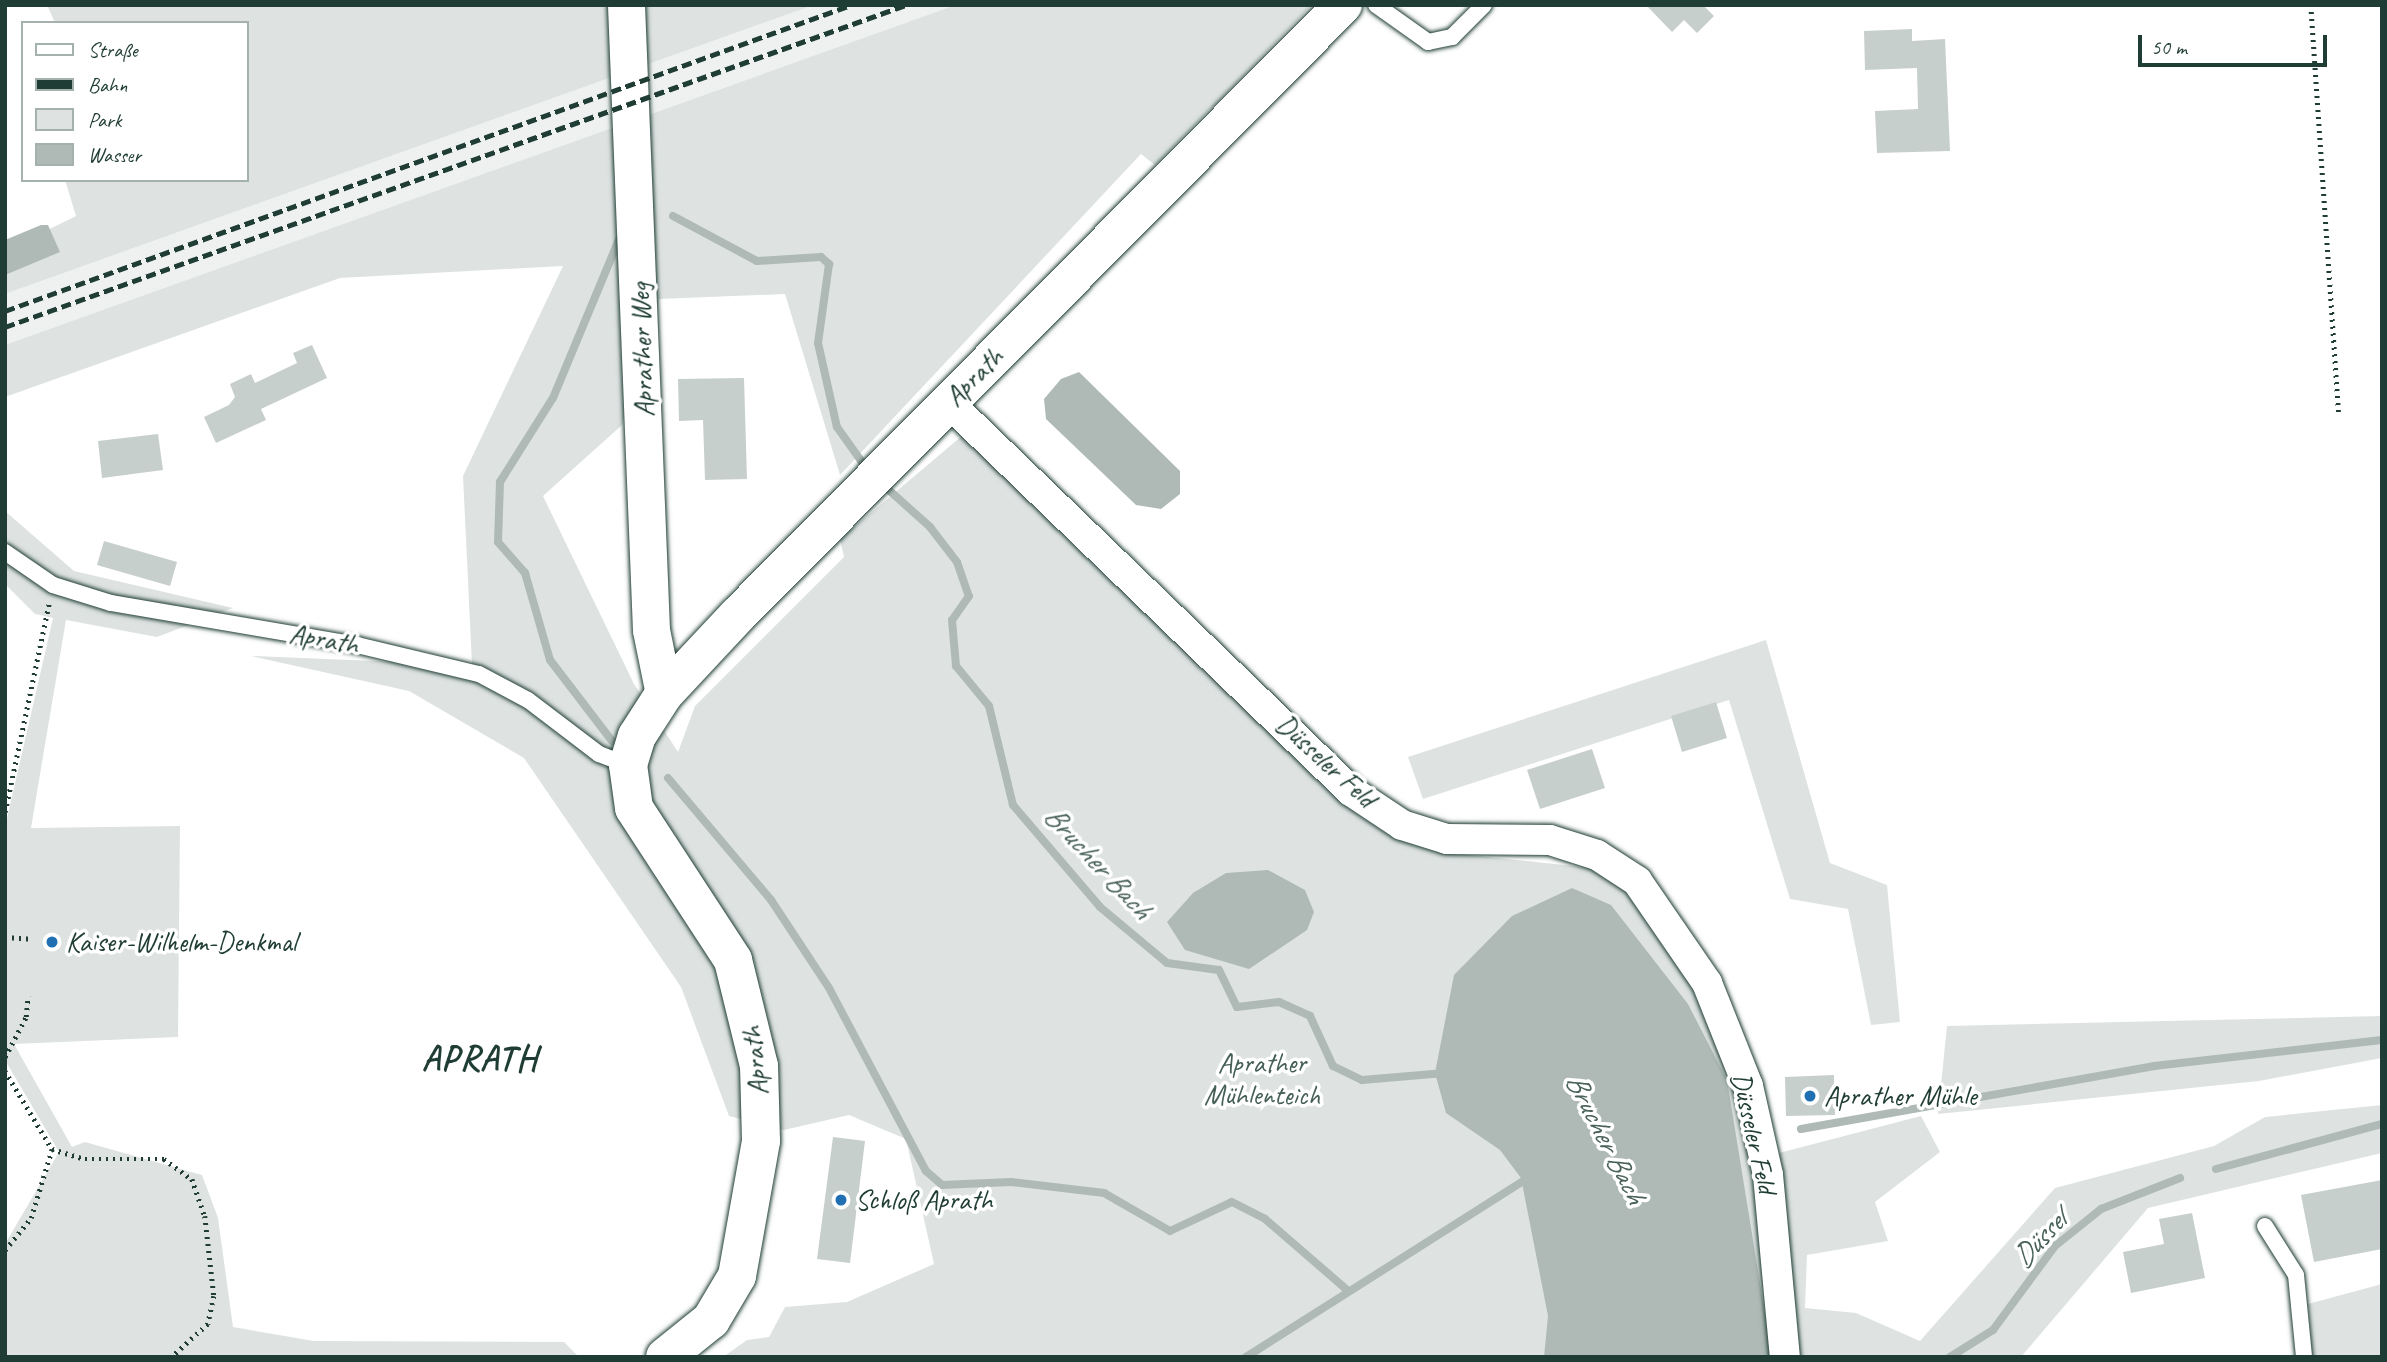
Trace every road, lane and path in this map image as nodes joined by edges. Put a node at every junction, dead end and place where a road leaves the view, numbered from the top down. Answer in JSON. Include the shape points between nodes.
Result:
{"nodes":[{"id":1,"x":626,"y":5,"type":"edge"},
{"id":2,"x":1343,"y":5,"type":"edge"},
{"id":3,"x":1376,"y":5,"type":"edge"},
{"id":4,"x":1484,"y":5,"type":"edge"},
{"id":5,"x":2311,"y":5,"type":"edge"},
{"id":6,"x":949,"y":403,"type":"junction"},
{"id":7,"x":2339,"y":412,"type":"dead end"},
{"id":8,"x":5,"y":552,"type":"edge"},
{"id":9,"x":53,"y":585,"type":"junction"},
{"id":10,"x":664,"y":694,"type":"junction"},
{"id":11,"x":628,"y":765,"type":"junction"},
{"id":12,"x":5,"y":812,"type":"edge"},
{"id":13,"x":5,"y":937,"type":"edge"},
{"id":14,"x":31,"y":939,"type":"dead end"},
{"id":15,"x":28,"y":996,"type":"dead end"},
{"id":16,"x":5,"y":1057,"type":"edge"},
{"id":17,"x":5,"y":1069,"type":"edge"},
{"id":18,"x":52,"y":1149,"type":"junction"},
{"id":19,"x":2265,"y":1226,"type":"dead end"},
{"id":20,"x":5,"y":1250,"type":"edge"},
{"id":21,"x":172,"y":1357,"type":"edge"},
{"id":22,"x":665,"y":1357,"type":"edge"},
{"id":23,"x":1785,"y":1357,"type":"edge"},
{"id":24,"x":2304,"y":1357,"type":"edge"}],
"edges":[{"from":1,"to":10,"type":"street","name":"Aprather Weg","via":[[651,630]]},
{"from":2,"to":6,"type":"main road","name":"Aprath"},
{"from":3,"to":4,"type":"lane","via":[[1428,42],[1452,37]]},
{"from":5,"to":7,"type":"path"},
{"from":6,"to":10,"type":"main road","name":"Aprath"},
{"from":6,"to":23,"type":"street","name":"Düsseler Feld","via":[[1350,791],[1402,825],[1447,839],[1550,839],[1597,855],[1637,881],[1707,983],[1748,1086],[1768,1175]]},
{"from":8,"to":9,"type":"lane","name":"Aprath"},
{"from":9,"to":11,"type":"lane","name":"Aprath","via":[[111,603],[441,662],[528,701],[599,754]]},
{"from":9,"to":12,"type":"path"},
{"from":10,"to":11,"type":"main road","name":"Aprath","via":[[637,736]]},
{"from":11,"to":22,"type":"main road","name":"Aprath","via":[[631,797],[647,834],[733,960],[759,1066],[761,1141],[737,1276],[711,1321]]},
{"from":13,"to":14,"type":"path"},
{"from":15,"to":16,"type":"path","via":[[26,1017]]},
{"from":17,"to":18,"type":"path"},
{"from":18,"to":20,"type":"path","via":[[31,1218]]},
{"from":18,"to":21,"type":"path","via":[[85,1158],[164,1159],[192,1179],[205,1216],[214,1296],[208,1324]]},
{"from":19,"to":24,"type":"lane","via":[[2296,1275]]}]}
